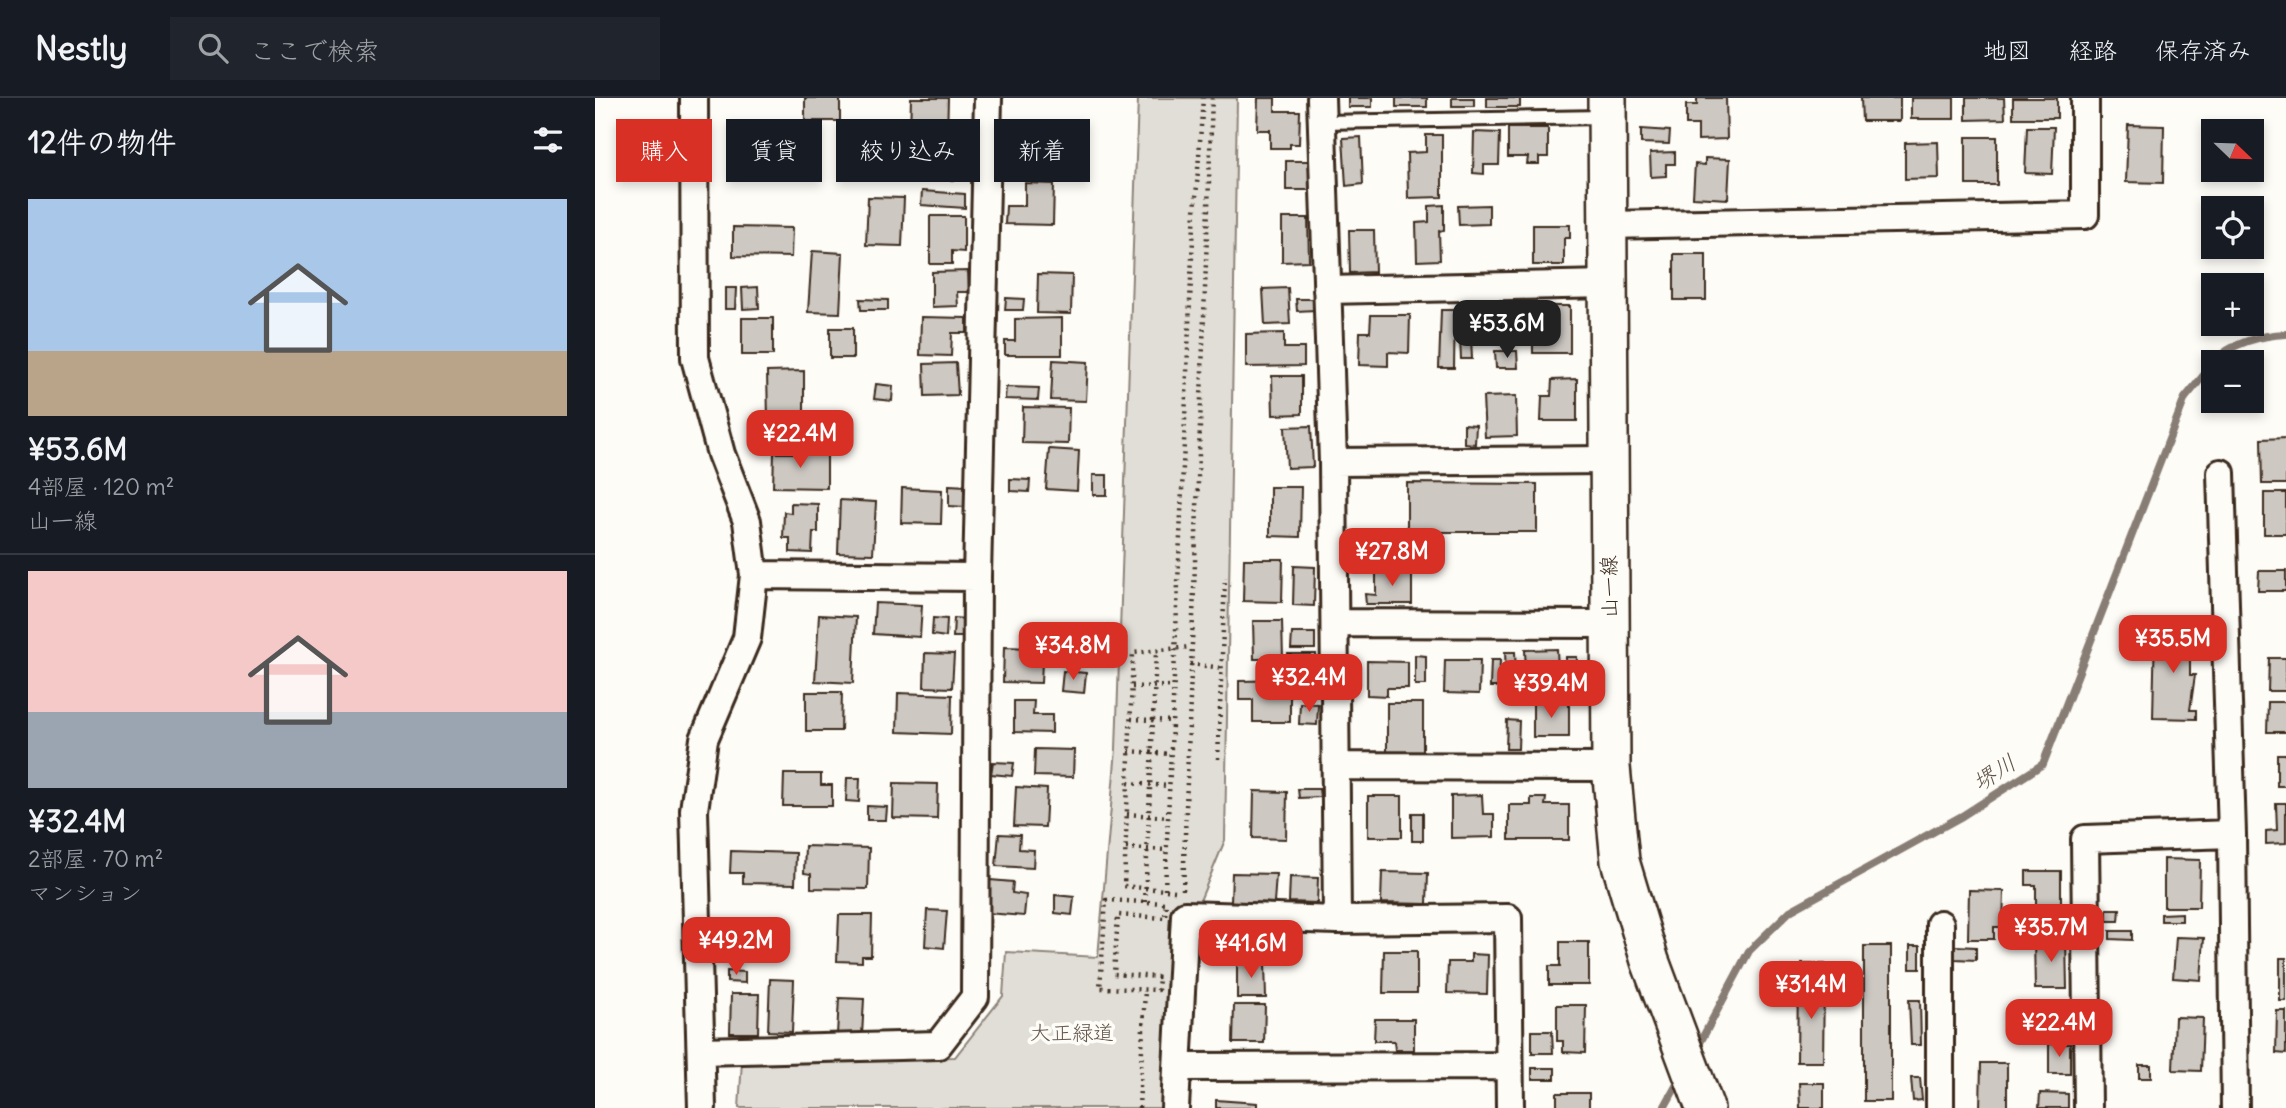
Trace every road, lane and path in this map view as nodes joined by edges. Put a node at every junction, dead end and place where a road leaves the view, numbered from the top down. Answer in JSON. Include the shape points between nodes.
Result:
{"nodes":[{"id":1,"x":694,"y":98,"type":"edge"},
{"id":2,"x":988,"y":98,"type":"edge"},
{"id":3,"x":1203,"y":98,"type":"edge"},
{"id":4,"x":1212,"y":98,"type":"edge"},
{"id":5,"x":2085,"y":98,"type":"edge"},
{"id":6,"x":1607,"y":107,"type":"edge"},
{"id":7,"x":1322,"y":110,"type":"edge"},
{"id":8,"x":1608,"y":225,"type":"junction"},
{"id":9,"x":1608,"y":284,"type":"junction"},
{"id":10,"x":1327,"y":290,"type":"junction"},
{"id":11,"x":1608,"y":460,"type":"junction"},
{"id":12,"x":1333,"y":462,"type":"junction"},
{"id":13,"x":2221,"y":473,"type":"dead end"},
{"id":14,"x":754,"y":575,"type":"junction"},
{"id":15,"x":977,"y":577,"type":"junction"},
{"id":16,"x":1225,"y":577,"type":"dead end"},
{"id":17,"x":1336,"y":623,"type":"junction"},
{"id":18,"x":1610,"y":624,"type":"junction"},
{"id":19,"x":1190,"y":647,"type":"junction"},
{"id":20,"x":1175,"y":650,"type":"junction"},
{"id":21,"x":1156,"y":652,"type":"junction"},
{"id":22,"x":1190,"y":664,"type":"junction"},
{"id":23,"x":1222,"y":668,"type":"junction"},
{"id":24,"x":1154,"y":686,"type":"junction"},
{"id":25,"x":1173,"y":686,"type":"junction"},
{"id":26,"x":1132,"y":687,"type":"junction"},
{"id":27,"x":1131,"y":719,"type":"junction"},
{"id":28,"x":1153,"y":720,"type":"junction"},
{"id":29,"x":1172,"y":721,"type":"junction"},
{"id":30,"x":1129,"y":751,"type":"junction"},
{"id":31,"x":1152,"y":753,"type":"junction"},
{"id":32,"x":1170,"y":754,"type":"junction"},
{"id":33,"x":1218,"y":759,"type":"dead end"},
{"id":34,"x":1338,"y":766,"type":"junction"},
{"id":35,"x":1611,"y":766,"type":"junction"},
{"id":36,"x":1128,"y":783,"type":"junction"},
{"id":37,"x":1150,"y":785,"type":"junction"},
{"id":38,"x":1169,"y":786,"type":"junction"},
{"id":39,"x":1127,"y":814,"type":"junction"},
{"id":40,"x":1149,"y":816,"type":"junction"},
{"id":41,"x":1168,"y":817,"type":"junction"},
{"id":42,"x":2232,"y":834,"type":"junction"},
{"id":43,"x":1125,"y":848,"type":"junction"},
{"id":44,"x":1147,"y":849,"type":"junction"},
{"id":45,"x":1167,"y":850,"type":"junction"},
{"id":46,"x":1146,"y":888,"type":"junction"},
{"id":47,"x":1165,"y":889,"type":"junction"},
{"id":48,"x":1145,"y":902,"type":"junction"},
{"id":49,"x":1184,"y":904,"type":"junction"},
{"id":50,"x":1337,"y":920,"type":"junction"},
{"id":51,"x":1940,"y":924,"type":"dead end"},
{"id":52,"x":1145,"y":990,"type":"junction"},
{"id":53,"x":701,"y":1051,"type":"junction"},
{"id":54,"x":1509,"y":1066,"type":"junction"},
{"id":55,"x":1177,"y":1067,"type":"junction"},
{"id":56,"x":702,"y":1108,"type":"edge"},
{"id":57,"x":1139,"y":1108,"type":"edge"},
{"id":58,"x":1175,"y":1108,"type":"edge"},
{"id":59,"x":1510,"y":1108,"type":"edge"},
{"id":60,"x":1705,"y":1108,"type":"edge"},
{"id":61,"x":1940,"y":1108,"type":"edge"},
{"id":62,"x":2088,"y":1108,"type":"edge"},
{"id":63,"x":2235,"y":1108,"type":"edge"}],
"edges":[{"from":1,"to":14,"type":"street","via":[[695,358],[721,454],[747,521]]},
{"from":2,"to":15,"type":"street"},
{"from":3,"to":20,"type":"path"},
{"from":4,"to":19,"type":"path"},
{"from":5,"to":8,"type":"street","via":[[2085,215]]},
{"from":6,"to":7,"type":"lane"},
{"from":6,"to":8,"type":"street","name":"山一線"},
{"from":7,"to":10,"type":"street"},
{"from":8,"to":9,"type":"street","name":"山一線"},
{"from":9,"to":10,"type":"street"},
{"from":9,"to":11,"type":"street","name":"山一線"},
{"from":10,"to":12,"type":"street"},
{"from":11,"to":12,"type":"street"},
{"from":11,"to":18,"type":"street","name":"山一線"},
{"from":12,"to":17,"type":"street"},
{"from":13,"to":42,"type":"street"},
{"from":14,"to":15,"type":"street"},
{"from":14,"to":53,"type":"street","via":[[747,638],[704,739],[694,810]]},
{"from":15,"to":53,"type":"street","via":[[975,997],[939,1045]]},
{"from":16,"to":23,"type":"path"},
{"from":17,"to":18,"type":"street"},
{"from":17,"to":34,"type":"street"},
{"from":18,"to":35,"type":"street","name":"山一線"},
{"from":19,"to":20,"type":"path"},
{"from":19,"to":22,"type":"path"},
{"from":20,"to":21,"type":"path"},
{"from":20,"to":25,"type":"path"},
{"from":21,"to":24,"type":"path"},
{"from":21,"to":26,"type":"path","via":[[1133,653]]},
{"from":22,"to":23,"type":"path"},
{"from":22,"to":49,"type":"path"},
{"from":23,"to":33,"type":"path"},
{"from":24,"to":25,"type":"path"},
{"from":24,"to":26,"type":"path"},
{"from":24,"to":28,"type":"path"},
{"from":25,"to":29,"type":"path"},
{"from":26,"to":27,"type":"path"},
{"from":27,"to":28,"type":"path"},
{"from":27,"to":30,"type":"path"},
{"from":28,"to":29,"type":"path"},
{"from":28,"to":31,"type":"path"},
{"from":29,"to":32,"type":"path"},
{"from":30,"to":31,"type":"path"},
{"from":30,"to":36,"type":"path"},
{"from":31,"to":32,"type":"path"},
{"from":31,"to":37,"type":"path"},
{"from":32,"to":38,"type":"path"},
{"from":34,"to":35,"type":"street"},
{"from":34,"to":50,"type":"street"},
{"from":35,"to":60,"type":"street","name":"山一線","via":[[1620,861],[1650,961]]},
{"from":36,"to":37,"type":"path"},
{"from":36,"to":39,"type":"path"},
{"from":37,"to":38,"type":"path"},
{"from":37,"to":40,"type":"path"},
{"from":38,"to":41,"type":"path"},
{"from":39,"to":40,"type":"path"},
{"from":39,"to":43,"type":"path"},
{"from":40,"to":41,"type":"path"},
{"from":40,"to":44,"type":"path"},
{"from":41,"to":45,"type":"path"},
{"from":42,"to":62,"type":"street","via":[[2085,839]]},
{"from":42,"to":63,"type":"street"},
{"from":43,"to":44,"type":"path"},
{"from":43,"to":46,"type":"path","via":[[1124,886]]},
{"from":44,"to":45,"type":"path"},
{"from":44,"to":46,"type":"path"},
{"from":45,"to":47,"type":"path"},
{"from":46,"to":47,"type":"path"},
{"from":46,"to":48,"type":"path"},
{"from":47,"to":49,"type":"path"},
{"from":48,"to":52,"type":"path","via":[[1106,900],[1100,988]]},
{"from":48,"to":52,"type":"path","via":[[1166,903],[1165,918],[1118,915],[1114,974],[1159,977],[1158,990]]},
{"from":49,"to":50,"type":"street"},
{"from":49,"to":55,"type":"street"},
{"from":50,"to":54,"type":"street","via":[[1508,918]]},
{"from":51,"to":61,"type":"street"},
{"from":52,"to":57,"type":"path"},
{"from":53,"to":56,"type":"street"},
{"from":54,"to":55,"type":"street"},
{"from":54,"to":59,"type":"street"},
{"from":55,"to":58,"type":"street"}]}
